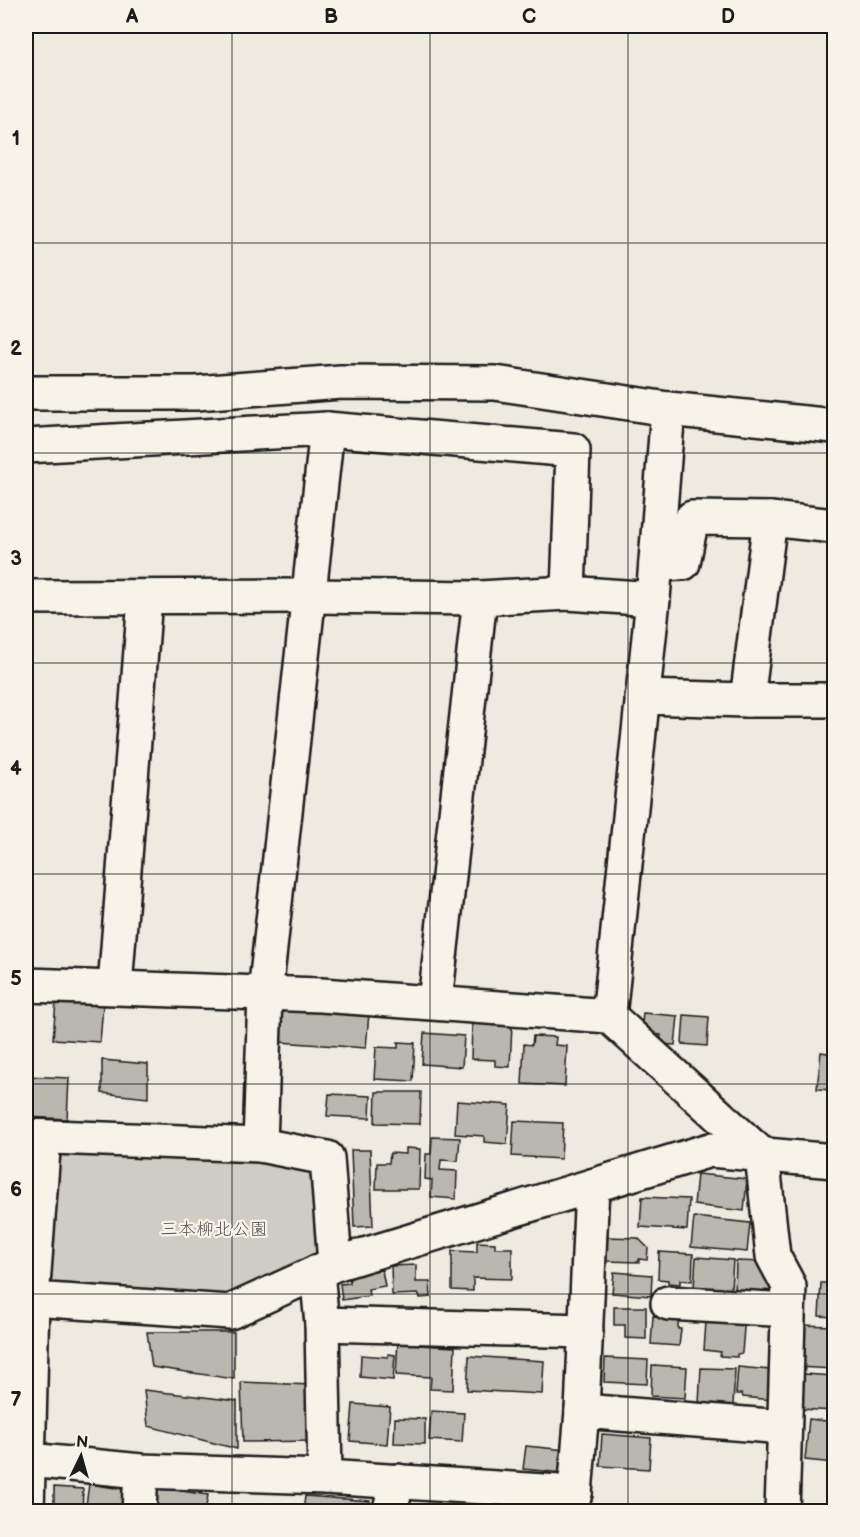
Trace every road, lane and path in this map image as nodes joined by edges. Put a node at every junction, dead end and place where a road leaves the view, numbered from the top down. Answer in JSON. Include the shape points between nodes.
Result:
{"nodes":[{"id":1,"x":26,"y":393,"type":"edge"},
{"id":2,"x":668,"y":409,"type":"junction"},
{"id":3,"x":834,"y":426,"type":"edge"},
{"id":4,"x":327,"y":429,"type":"junction"},
{"id":5,"x":26,"y":446,"type":"edge"},
{"id":6,"x":770,"y":519,"type":"junction"},
{"id":7,"x":834,"y":526,"type":"edge"},
{"id":8,"x":656,"y":564,"type":"junction"},
{"id":9,"x":567,"y":593,"type":"junction"},
{"id":10,"x":308,"y":596,"type":"junction"},
{"id":11,"x":26,"y":597,"type":"edge"},
{"id":12,"x":145,"y":597,"type":"junction"},
{"id":13,"x":480,"y":598,"type":"junction"},
{"id":14,"x":653,"y":599,"type":"junction"},
{"id":15,"x":642,"y":697,"type":"junction"},
{"id":16,"x":747,"y":700,"type":"junction"},
{"id":17,"x":834,"y":700,"type":"edge"},
{"id":18,"x":26,"y":985,"type":"edge"},
{"id":19,"x":115,"y":987,"type":"junction"},
{"id":20,"x":265,"y":994,"type":"junction"},
{"id":21,"x":435,"y":1002,"type":"junction"},
{"id":22,"x":609,"y":1016,"type":"junction"},
{"id":23,"x":35,"y":1136,"type":"edge"},
{"id":24,"x":260,"y":1145,"type":"junction"},
{"id":25,"x":762,"y":1155,"type":"junction"},
{"id":26,"x":834,"y":1161,"type":"edge"},
{"id":27,"x":592,"y":1186,"type":"junction"},
{"id":28,"x":326,"y":1268,"type":"junction"},
{"id":29,"x":29,"y":1299,"type":"edge"},
{"id":30,"x":668,"y":1303,"type":"dead end"},
{"id":31,"x":788,"y":1310,"type":"junction"},
{"id":32,"x":322,"y":1324,"type":"junction"},
{"id":33,"x":586,"y":1331,"type":"junction"},
{"id":34,"x":582,"y":1411,"type":"junction"},
{"id":35,"x":784,"y":1427,"type":"junction"},
{"id":36,"x":29,"y":1460,"type":"junction"},
{"id":37,"x":141,"y":1471,"type":"junction"},
{"id":38,"x":325,"y":1477,"type":"junction"},
{"id":39,"x":394,"y":1496,"type":"edge"},
{"id":40,"x":572,"y":1502,"type":"edge"},
{"id":41,"x":27,"y":1512,"type":"edge"},
{"id":42,"x":139,"y":1512,"type":"edge"},
{"id":43,"x":782,"y":1512,"type":"edge"}],
"edges":[{"from":1,"to":2,"type":"street","via":[[196,393],[341,382],[495,383]]},
{"from":2,"to":3,"type":"street"},
{"from":2,"to":8,"type":"street"},
{"from":4,"to":5,"type":"street"},
{"from":4,"to":9,"type":"street","via":[[573,450]]},
{"from":4,"to":10,"type":"street"},
{"from":6,"to":7,"type":"street"},
{"from":6,"to":8,"type":"street","via":[[692,518],[683,563]]},
{"from":6,"to":16,"type":"street"},
{"from":8,"to":14,"type":"street"},
{"from":9,"to":13,"type":"street"},
{"from":9,"to":14,"type":"street"},
{"from":10,"to":12,"type":"street"},
{"from":10,"to":13,"type":"street"},
{"from":10,"to":20,"type":"street"},
{"from":11,"to":12,"type":"street"},
{"from":12,"to":19,"type":"street"},
{"from":13,"to":21,"type":"street"},
{"from":14,"to":15,"type":"street"},
{"from":15,"to":16,"type":"street"},
{"from":15,"to":22,"type":"street"},
{"from":16,"to":17,"type":"street"},
{"from":18,"to":19,"type":"street"},
{"from":19,"to":20,"type":"street"},
{"from":20,"to":21,"type":"street"},
{"from":20,"to":24,"type":"street"},
{"from":21,"to":22,"type":"street"},
{"from":22,"to":25,"type":"street"},
{"from":23,"to":24,"type":"street"},
{"from":23,"to":29,"type":"street"},
{"from":24,"to":28,"type":"street","via":[[327,1158]]},
{"from":25,"to":26,"type":"street"},
{"from":25,"to":27,"type":"street","via":[[710,1150]]},
{"from":25,"to":31,"type":"street","via":[[773,1256],[789,1286]]},
{"from":27,"to":28,"type":"street"},
{"from":27,"to":33,"type":"street"},
{"from":28,"to":29,"type":"street","via":[[230,1312]]},
{"from":28,"to":32,"type":"street"},
{"from":29,"to":36,"type":"street"},
{"from":30,"to":31,"type":"street"},
{"from":31,"to":35,"type":"street"},
{"from":32,"to":33,"type":"street"},
{"from":32,"to":38,"type":"street"},
{"from":33,"to":34,"type":"street"},
{"from":34,"to":35,"type":"street"},
{"from":34,"to":40,"type":"street"},
{"from":35,"to":43,"type":"street"},
{"from":36,"to":37,"type":"street"},
{"from":36,"to":41,"type":"street"},
{"from":37,"to":38,"type":"street"},
{"from":37,"to":42,"type":"street"},
{"from":38,"to":39,"type":"street"},
{"from":39,"to":40,"type":"street"}]}
